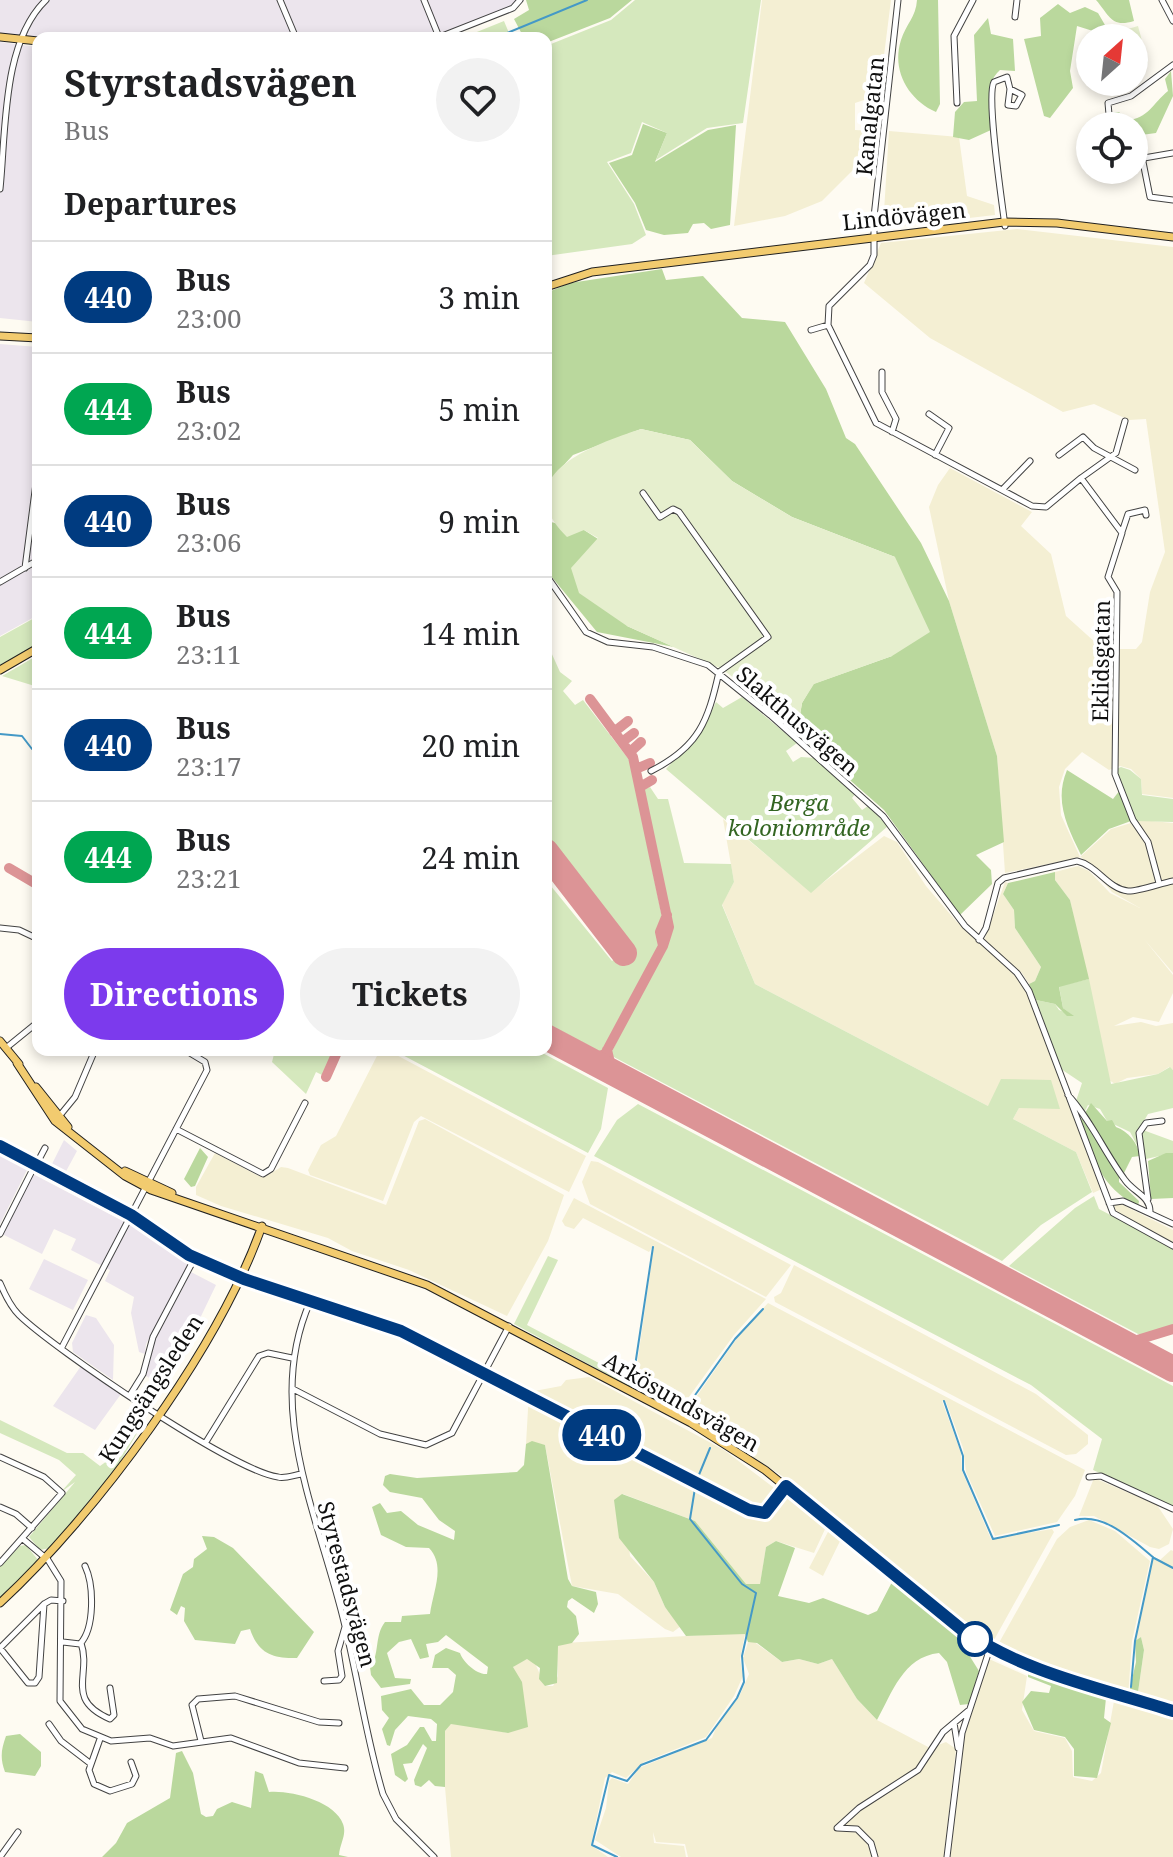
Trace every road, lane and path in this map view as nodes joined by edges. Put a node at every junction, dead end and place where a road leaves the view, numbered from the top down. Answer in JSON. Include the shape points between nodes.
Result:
{"nodes":[{"id":1,"x":46,"y":0,"type":"edge"},
{"id":2,"x":280,"y":0,"type":"edge"},
{"id":3,"x":424,"y":0,"type":"edge"},
{"id":4,"x":520,"y":0,"type":"edge"},
{"id":5,"x":898,"y":0,"type":"edge"},
{"id":6,"x":973,"y":0,"type":"edge"},
{"id":7,"x":1017,"y":0,"type":"edge"},
{"id":8,"x":1162,"y":0,"type":"edge"},
{"id":9,"x":1015,"y":17,"type":"dead end"},
{"id":10,"x":1173,"y":21,"type":"edge"},
{"id":11,"x":293,"y":32,"type":"edge"},
{"id":12,"x":436,"y":32,"type":"edge"},
{"id":13,"x":453,"y":32,"type":"edge"},
{"id":14,"x":0,"y":37,"type":"edge"},
{"id":15,"x":19,"y":39,"type":"junction"},
{"id":16,"x":32,"y":40,"type":"edge"},
{"id":17,"x":1173,"y":65,"type":"edge"},
{"id":18,"x":1010,"y":89,"type":"dead end"},
{"id":19,"x":957,"y":103,"type":"dead end"},
{"id":20,"x":1109,"y":112,"type":"edge"},
{"id":21,"x":1173,"y":153,"type":"edge"},
{"id":22,"x":0,"y":189,"type":"edge"},
{"id":23,"x":1173,"y":200,"type":"edge"},
{"id":24,"x":1004,"y":224,"type":"junction"},
{"id":25,"x":1173,"y":236,"type":"edge"},
{"id":26,"x":874,"y":238,"type":"junction"},
{"id":27,"x":552,"y":285,"type":"edge"},
{"id":28,"x":828,"y":325,"type":"junction"},
{"id":29,"x":811,"y":330,"type":"dead end"},
{"id":30,"x":0,"y":336,"type":"edge"},
{"id":31,"x":32,"y":338,"type":"edge"},
{"id":32,"x":882,"y":372,"type":"dead end"},
{"id":33,"x":929,"y":414,"type":"dead end"},
{"id":34,"x":1125,"y":421,"type":"dead end"},
{"id":35,"x":892,"y":432,"type":"junction"},
{"id":36,"x":935,"y":455,"type":"junction"},
{"id":37,"x":1059,"y":455,"type":"dead end"},
{"id":38,"x":1110,"y":457,"type":"junction"},
{"id":39,"x":1030,"y":461,"type":"dead end"},
{"id":40,"x":1135,"y":470,"type":"dead end"},
{"id":41,"x":1081,"y":478,"type":"junction"},
{"id":42,"x":1002,"y":490,"type":"junction"},
{"id":43,"x":643,"y":493,"type":"dead end"},
{"id":44,"x":32,"y":514,"type":"edge"},
{"id":45,"x":1146,"y":515,"type":"dead end"},
{"id":46,"x":1122,"y":533,"type":"junction"},
{"id":47,"x":32,"y":564,"type":"edge"},
{"id":48,"x":25,"y":568,"type":"junction"},
{"id":49,"x":0,"y":582,"type":"edge"},
{"id":50,"x":552,"y":584,"type":"edge"},
{"id":51,"x":32,"y":651,"type":"edge"},
{"id":52,"x":0,"y":670,"type":"edge"},
{"id":53,"x":719,"y":672,"type":"junction"},
{"id":54,"x":651,"y":771,"type":"dead end"},
{"id":55,"x":1159,"y":883,"type":"junction"},
{"id":56,"x":1173,"y":883,"type":"edge"},
{"id":57,"x":0,"y":928,"type":"edge"},
{"id":58,"x":32,"y":936,"type":"edge"},
{"id":59,"x":979,"y":940,"type":"junction"},
{"id":60,"x":32,"y":1027,"type":"edge"},
{"id":61,"x":3,"y":1044,"type":"edge"},
{"id":62,"x":92,"y":1056,"type":"edge"},
{"id":63,"x":195,"y":1056,"type":"edge"},
{"id":64,"x":1066,"y":1094,"type":"junction"},
{"id":65,"x":305,"y":1103,"type":"dead end"},
{"id":66,"x":57,"y":1119,"type":"junction"},
{"id":67,"x":1162,"y":1121,"type":"dead end"},
{"id":68,"x":176,"y":1129,"type":"junction"},
{"id":69,"x":0,"y":1146,"type":"edge"},
{"id":70,"x":45,"y":1148,"type":"dead end"},
{"id":71,"x":35,"y":1165,"type":"junction"},
{"id":72,"x":147,"y":1185,"type":"junction"},
{"id":73,"x":1148,"y":1200,"type":"junction"},
{"id":74,"x":1109,"y":1203,"type":"junction"},
{"id":75,"x":1150,"y":1213,"type":"junction"},
{"id":76,"x":131,"y":1215,"type":"junction"},
{"id":77,"x":1173,"y":1224,"type":"edge"},
{"id":78,"x":262,"y":1226,"type":"junction"},
{"id":79,"x":0,"y":1234,"type":"edge"},
{"id":80,"x":1173,"y":1246,"type":"edge"},
{"id":81,"x":189,"y":1255,"type":"junction"},
{"id":82,"x":239,"y":1277,"type":"junction"},
{"id":83,"x":0,"y":1283,"type":"edge"},
{"id":84,"x":310,"y":1302,"type":"junction"},
{"id":85,"x":509,"y":1325,"type":"junction"},
{"id":86,"x":62,"y":1347,"type":"junction"},
{"id":87,"x":292,"y":1358,"type":"junction"},
{"id":88,"x":483,"y":1376,"type":"junction"},
{"id":89,"x":293,"y":1389,"type":"junction"},
{"id":90,"x":130,"y":1395,"type":"junction"},
{"id":91,"x":157,"y":1414,"type":"junction"},
{"id":92,"x":206,"y":1443,"type":"junction"},
{"id":93,"x":0,"y":1457,"type":"edge"},
{"id":94,"x":302,"y":1474,"type":"junction"},
{"id":95,"x":1089,"y":1477,"type":"dead end"},
{"id":96,"x":783,"y":1489,"type":"junction"},
{"id":97,"x":0,"y":1507,"type":"edge"},
{"id":98,"x":1173,"y":1509,"type":"edge"},
{"id":99,"x":32,"y":1528,"type":"junction"},
{"id":100,"x":23,"y":1539,"type":"junction"},
{"id":101,"x":45,"y":1557,"type":"junction"},
{"id":102,"x":0,"y":1563,"type":"edge"},
{"id":103,"x":85,"y":1566,"type":"dead end"},
{"id":104,"x":63,"y":1601,"type":"junction"},
{"id":105,"x":0,"y":1603,"type":"edge"},
{"id":106,"x":44,"y":1604,"type":"junction"},
{"id":107,"x":345,"y":1627,"type":"junction"},
{"id":108,"x":63,"y":1642,"type":"junction"},
{"id":109,"x":81,"y":1643,"type":"junction"},
{"id":110,"x":990,"y":1648,"type":"junction"},
{"id":111,"x":324,"y":1681,"type":"dead end"},
{"id":112,"x":110,"y":1688,"type":"dead end"},
{"id":113,"x":968,"y":1711,"type":"junction"},
{"id":114,"x":1173,"y":1711,"type":"edge"},
{"id":115,"x":339,"y":1723,"type":"dead end"},
{"id":116,"x":954,"y":1723,"type":"junction"},
{"id":117,"x":49,"y":1724,"type":"dead end"},
{"id":118,"x":100,"y":1739,"type":"junction"},
{"id":119,"x":201,"y":1741,"type":"junction"},
{"id":120,"x":959,"y":1750,"type":"junction"},
{"id":121,"x":131,"y":1762,"type":"dead end"},
{"id":122,"x":91,"y":1764,"type":"junction"},
{"id":123,"x":345,"y":1768,"type":"dead end"},
{"id":124,"x":18,"y":1832,"type":"dead end"},
{"id":125,"x":0,"y":1857,"type":"edge"},
{"id":126,"x":434,"y":1857,"type":"edge"},
{"id":127,"x":875,"y":1857,"type":"edge"},
{"id":128,"x":947,"y":1857,"type":"edge"}],
"edges":[{"from":1,"to":15,"type":"street"},
{"from":2,"to":11,"type":"street"},
{"from":3,"to":12,"type":"street"},
{"from":4,"to":13,"type":"street","via":[[513,8]]},
{"from":5,"to":26,"type":"street","name":"Kanalgatan"},
{"from":6,"to":19,"type":"street","via":[[954,36]]},
{"from":7,"to":9,"type":"street"},
{"from":8,"to":10,"type":"street"},
{"from":14,"to":15,"type":"main road"},
{"from":15,"to":16,"type":"main road"},
{"from":15,"to":22,"type":"street"},
{"from":17,"to":20,"type":"street","via":[[1131,96],[1108,103]]},
{"from":18,"to":24,"type":"street","via":[[1009,79],[1002,77],[990,93]]},
{"from":21,"to":23,"type":"street","via":[[1143,162],[1150,197]]},
{"from":24,"to":25,"type":"main road","name":"Lindövägen","via":[[1039,222]]},
{"from":24,"to":26,"type":"main road","name":"Lindövägen"},
{"from":26,"to":27,"type":"main road","name":"Lindövägen","via":[[592,272]]},
{"from":26,"to":28,"type":"street","name":"Kanalgatan","via":[[873,260],[829,306]]},
{"from":28,"to":29,"type":"street"},
{"from":28,"to":35,"type":"street","via":[[876,423]]},
{"from":30,"to":31,"type":"main road"},
{"from":32,"to":35,"type":"street","via":[[882,392],[896,419]]},
{"from":33,"to":36,"type":"street","via":[[949,428]]},
{"from":34,"to":38,"type":"street","via":[[1120,447]]},
{"from":35,"to":36,"type":"street"},
{"from":36,"to":42,"type":"street"},
{"from":37,"to":38,"type":"street","via":[[1083,437]]},
{"from":38,"to":40,"type":"street"},
{"from":38,"to":41,"type":"street"},
{"from":39,"to":42,"type":"street"},
{"from":41,"to":42,"type":"street","via":[[1046,507],[1032,506]]},
{"from":41,"to":46,"type":"street"},
{"from":43,"to":53,"type":"street","name":"Slakthusvägen","via":[[660,517],[673,509],[679,512],[768,637]]},
{"from":44,"to":48,"type":"street"},
{"from":45,"to":46,"type":"street","via":[[1145,510],[1128,514]]},
{"from":46,"to":55,"type":"street","name":"Eklidsgatan","via":[[1108,577],[1117,592],[1115,774],[1148,842]]},
{"from":47,"to":48,"type":"street"},
{"from":48,"to":49,"type":"street"},
{"from":50,"to":53,"type":"street","name":"Slakthusvägen","via":[[579,624],[596,637],[676,654]]},
{"from":51,"to":52,"type":"main road"},
{"from":53,"to":54,"type":"street","via":[[702,727],[668,762]]},
{"from":53,"to":59,"type":"street","name":"Slakthusvägen","via":[[883,816]]},
{"from":55,"to":56,"type":"street"},
{"from":55,"to":59,"type":"street","via":[[1122,890],[1088,863],[1077,861],[1004,878]]},
{"from":57,"to":58,"type":"street"},
{"from":59,"to":64,"type":"street","name":"Slakthusvägen","via":[[1017,973],[1029,991]]},
{"from":60,"to":61,"type":"street"},
{"from":61,"to":66,"type":"main road","name":"Arkösundsvägen"},
{"from":62,"to":66,"type":"street","via":[[75,1097]]},
{"from":63,"to":68,"type":"street","via":[[207,1070]]},
{"from":64,"to":73,"type":"street","via":[[1089,1120],[1126,1181]]},
{"from":64,"to":74,"type":"street","name":"Slakthusvägen"},
{"from":65,"to":68,"type":"street","via":[[271,1169],[263,1174]]},
{"from":66,"to":72,"type":"main road","name":"Arkösundsvägen","via":[[105,1162]]},
{"from":67,"to":73,"type":"street","via":[[1146,1123],[1139,1133]]},
{"from":68,"to":72,"type":"street"},
{"from":69,"to":71,"type":"street"},
{"from":70,"to":71,"type":"street"},
{"from":71,"to":76,"type":"street"},
{"from":71,"to":79,"type":"street"},
{"from":72,"to":76,"type":"street"},
{"from":72,"to":78,"type":"main road","name":"Arkösundsvägen"},
{"from":73,"to":75,"type":"street"},
{"from":74,"to":75,"type":"street","via":[[1123,1201]]},
{"from":74,"to":80,"type":"street","via":[[1118,1217]]},
{"from":75,"to":77,"type":"street"},
{"from":76,"to":81,"type":"street"},
{"from":76,"to":86,"type":"street"},
{"from":78,"to":82,"type":"main road","name":"Kungsängsleden"},
{"from":78,"to":85,"type":"main road","name":"Arkösundsvägen","via":[[435,1288]]},
{"from":81,"to":82,"type":"street"},
{"from":81,"to":90,"type":"street","via":[[191,1265]]},
{"from":82,"to":84,"type":"street"},
{"from":82,"to":91,"type":"main road","name":"Kungsängsleden"},
{"from":83,"to":86,"type":"street","via":[[17,1312]]},
{"from":84,"to":87,"type":"street","name":"Styrestadsvägen"},
{"from":84,"to":88,"type":"street","via":[[401,1331]]},
{"from":85,"to":88,"type":"street"},
{"from":85,"to":96,"type":"main road","name":"Arkösundsvägen","via":[[704,1430]]},
{"from":86,"to":90,"type":"street"},
{"from":87,"to":89,"type":"street","name":"Styrestadsvägen"},
{"from":87,"to":92,"type":"street","via":[[259,1356]]},
{"from":88,"to":89,"type":"street","via":[[452,1433],[426,1445],[380,1434]]},
{"from":88,"to":96,"type":"street","via":[[749,1510],[765,1513]]},
{"from":89,"to":94,"type":"street","name":"Styrestadsvägen"},
{"from":90,"to":91,"type":"street"},
{"from":91,"to":92,"type":"street"},
{"from":91,"to":101,"type":"main road","name":"Kungsängsleden"},
{"from":92,"to":94,"type":"street","via":[[277,1477]]},
{"from":93,"to":99,"type":"street","via":[[44,1477],[62,1493]]},
{"from":94,"to":107,"type":"street","name":"Styrestadsvägen"},
{"from":95,"to":98,"type":"street","via":[[1101,1476]]},
{"from":96,"to":110,"type":"main road","name":"Arkösundsvägen"},
{"from":97,"to":99,"type":"street"},
{"from":99,"to":100,"type":"street"},
{"from":100,"to":101,"type":"street"},
{"from":100,"to":102,"type":"street"},
{"from":101,"to":104,"type":"street","via":[[58,1573]]},
{"from":101,"to":105,"type":"main road","name":"Kungsängsleden"},
{"from":103,"to":109,"type":"street","via":[[90,1606]]},
{"from":104,"to":106,"type":"street"},
{"from":104,"to":108,"type":"street"},
{"from":106,"to":106,"type":"street","via":[[0,1648],[28,1683],[39,1677]]},
{"from":107,"to":111,"type":"street","via":[[338,1651],[342,1676]]},
{"from":107,"to":126,"type":"street","name":"Styrestadsvägen","via":[[383,1794],[396,1819]]},
{"from":108,"to":109,"type":"street"},
{"from":108,"to":118,"type":"street","via":[[60,1701],[73,1721]]},
{"from":109,"to":112,"type":"street","via":[[82,1691],[95,1711],[110,1719]]},
{"from":110,"to":113,"type":"street"},
{"from":110,"to":114,"type":"main road","name":"Arkösundsvägen","via":[[1044,1671]]},
{"from":113,"to":116,"type":"street"},
{"from":113,"to":120,"type":"street"},
{"from":115,"to":119,"type":"street","via":[[319,1722],[251,1698],[198,1699],[192,1705]]},
{"from":116,"to":120,"type":"street"},
{"from":116,"to":127,"type":"street","via":[[918,1770],[837,1828],[857,1829],[871,1843]]},
{"from":117,"to":122,"type":"street","via":[[61,1741]]},
{"from":118,"to":119,"type":"street","via":[[123,1743],[150,1738],[179,1746]]},
{"from":118,"to":122,"type":"street"},
{"from":119,"to":123,"type":"street","via":[[240,1739],[299,1763]]},
{"from":120,"to":128,"type":"street"},
{"from":121,"to":122,"type":"street","via":[[135,1782],[110,1791],[91,1781]]},
{"from":124,"to":125,"type":"street"}]}
